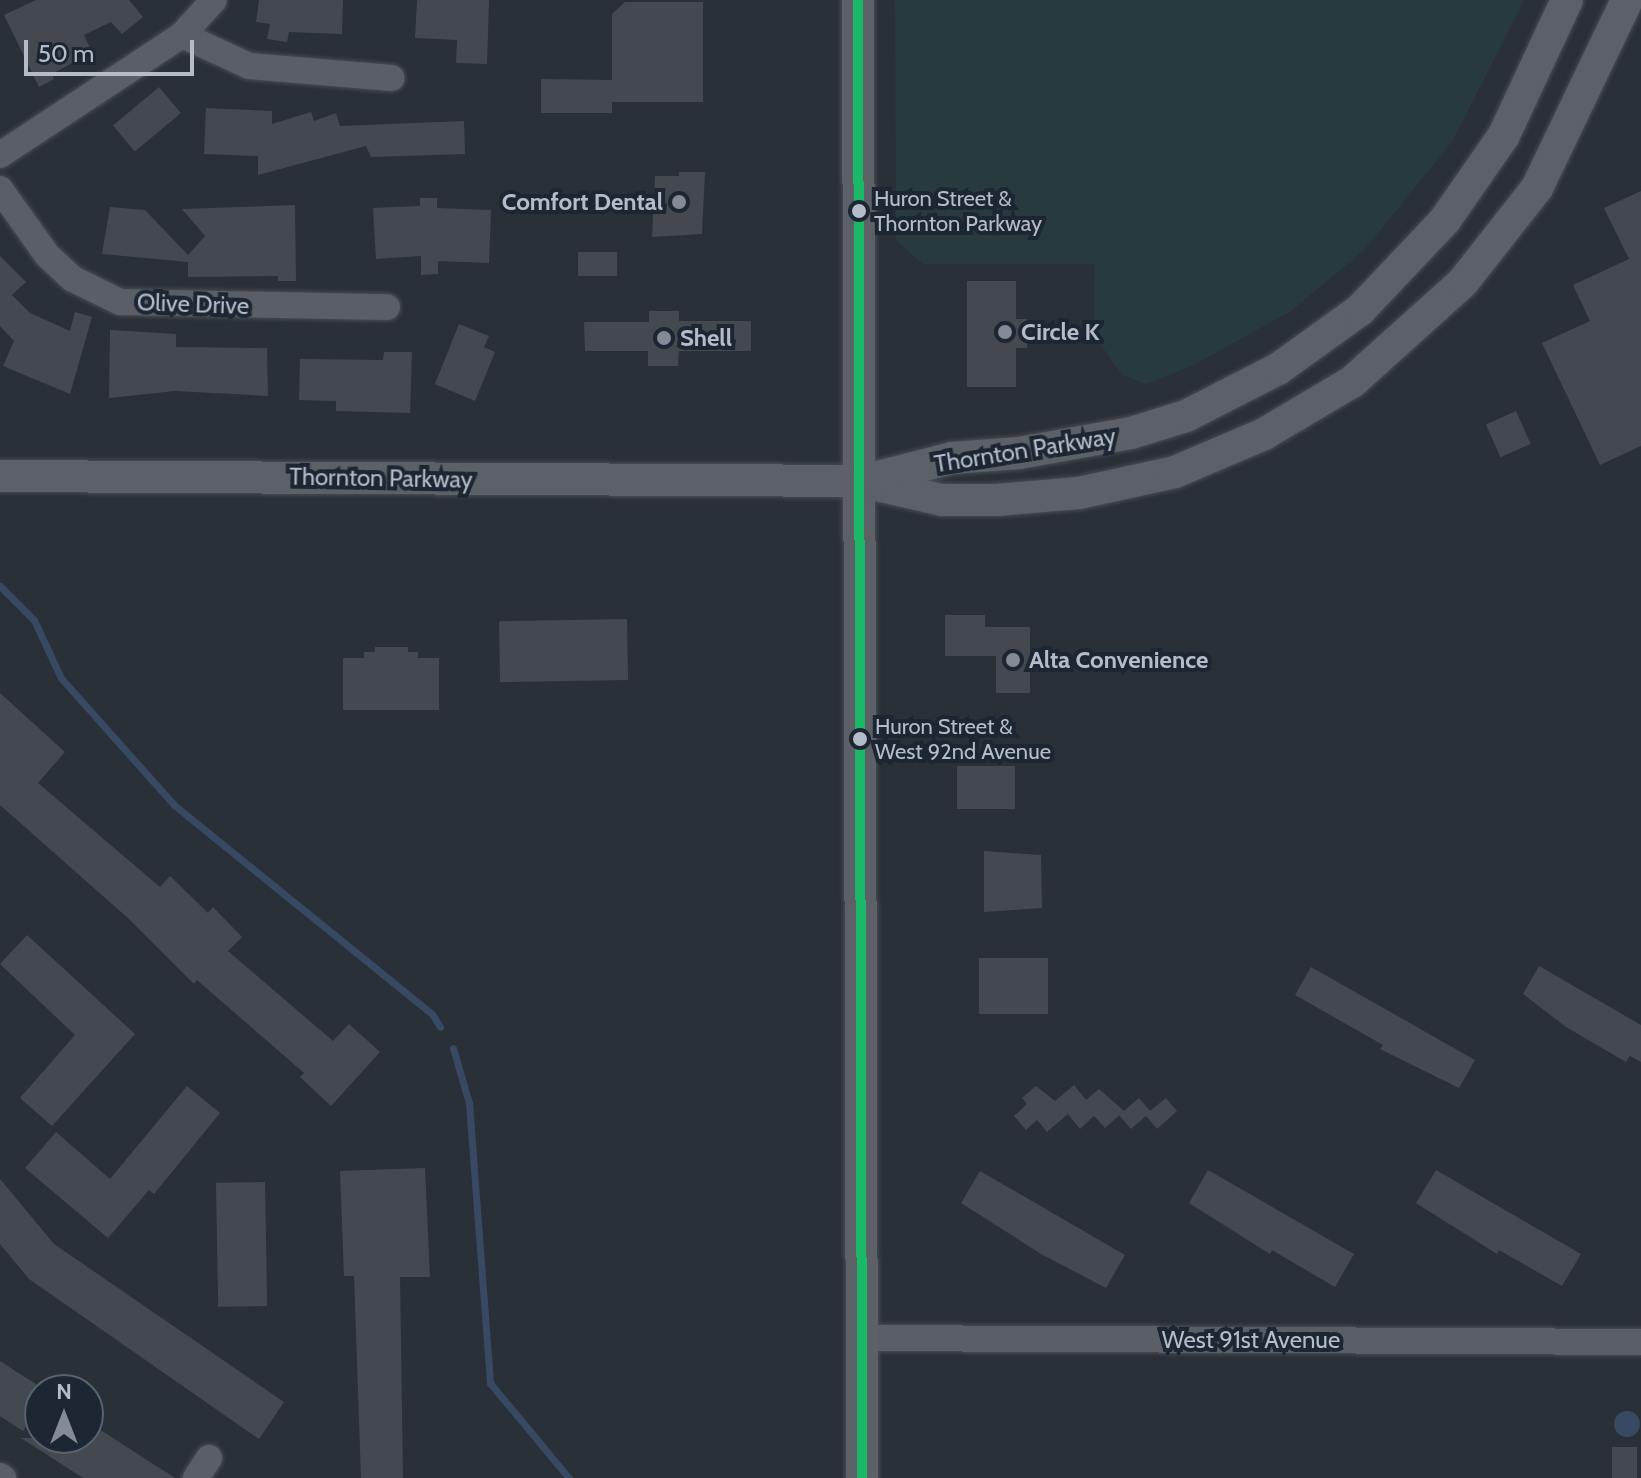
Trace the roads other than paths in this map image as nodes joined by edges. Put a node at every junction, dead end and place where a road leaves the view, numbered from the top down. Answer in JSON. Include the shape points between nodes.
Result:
{"nodes":[{"id":1,"x":214,"y":0,"type":"edge"},
{"id":2,"x":858,"y":0,"type":"edge"},
{"id":3,"x":1567,"y":0,"type":"edge"},
{"id":4,"x":1627,"y":0,"type":"edge"},
{"id":5,"x":182,"y":35,"type":"junction"},
{"id":6,"x":391,"y":78,"type":"dead end"},
{"id":7,"x":0,"y":155,"type":"edge"},
{"id":8,"x":0,"y":189,"type":"edge"},
{"id":9,"x":387,"y":307,"type":"dead end"},
{"id":10,"x":0,"y":476,"type":"edge"},
{"id":11,"x":859,"y":481,"type":"junction"},
{"id":12,"x":861,"y":1338,"type":"junction"},
{"id":13,"x":1641,"y":1342,"type":"edge"},
{"id":14,"x":862,"y":1478,"type":"edge"}],
"edges":[{"from":1,"to":5,"type":"street"},
{"from":2,"to":11,"type":"main road"},
{"from":3,"to":11,"type":"main road","name":"Thornton Parkway","via":[[1511,121],[1453,210],[1360,310],[1278,369],[1186,416],[1131,433],[1019,453],[952,458]]},
{"from":4,"to":11,"type":"main road","name":"Thornton Parkway","via":[[1558,151],[1507,232],[1390,353],[1310,409],[1175,472],[1079,493],[942,500]]},
{"from":5,"to":6,"type":"street","via":[[249,66]]},
{"from":5,"to":7,"type":"street"},
{"from":8,"to":9,"type":"street","name":"Olive Drive","via":[[47,255],[73,279],[120,302]]},
{"from":10,"to":11,"type":"main road","name":"Thornton Parkway"},
{"from":11,"to":12,"type":"main road"},
{"from":12,"to":13,"type":"street","name":"West 91st Avenue"},
{"from":12,"to":14,"type":"main road"}]}
